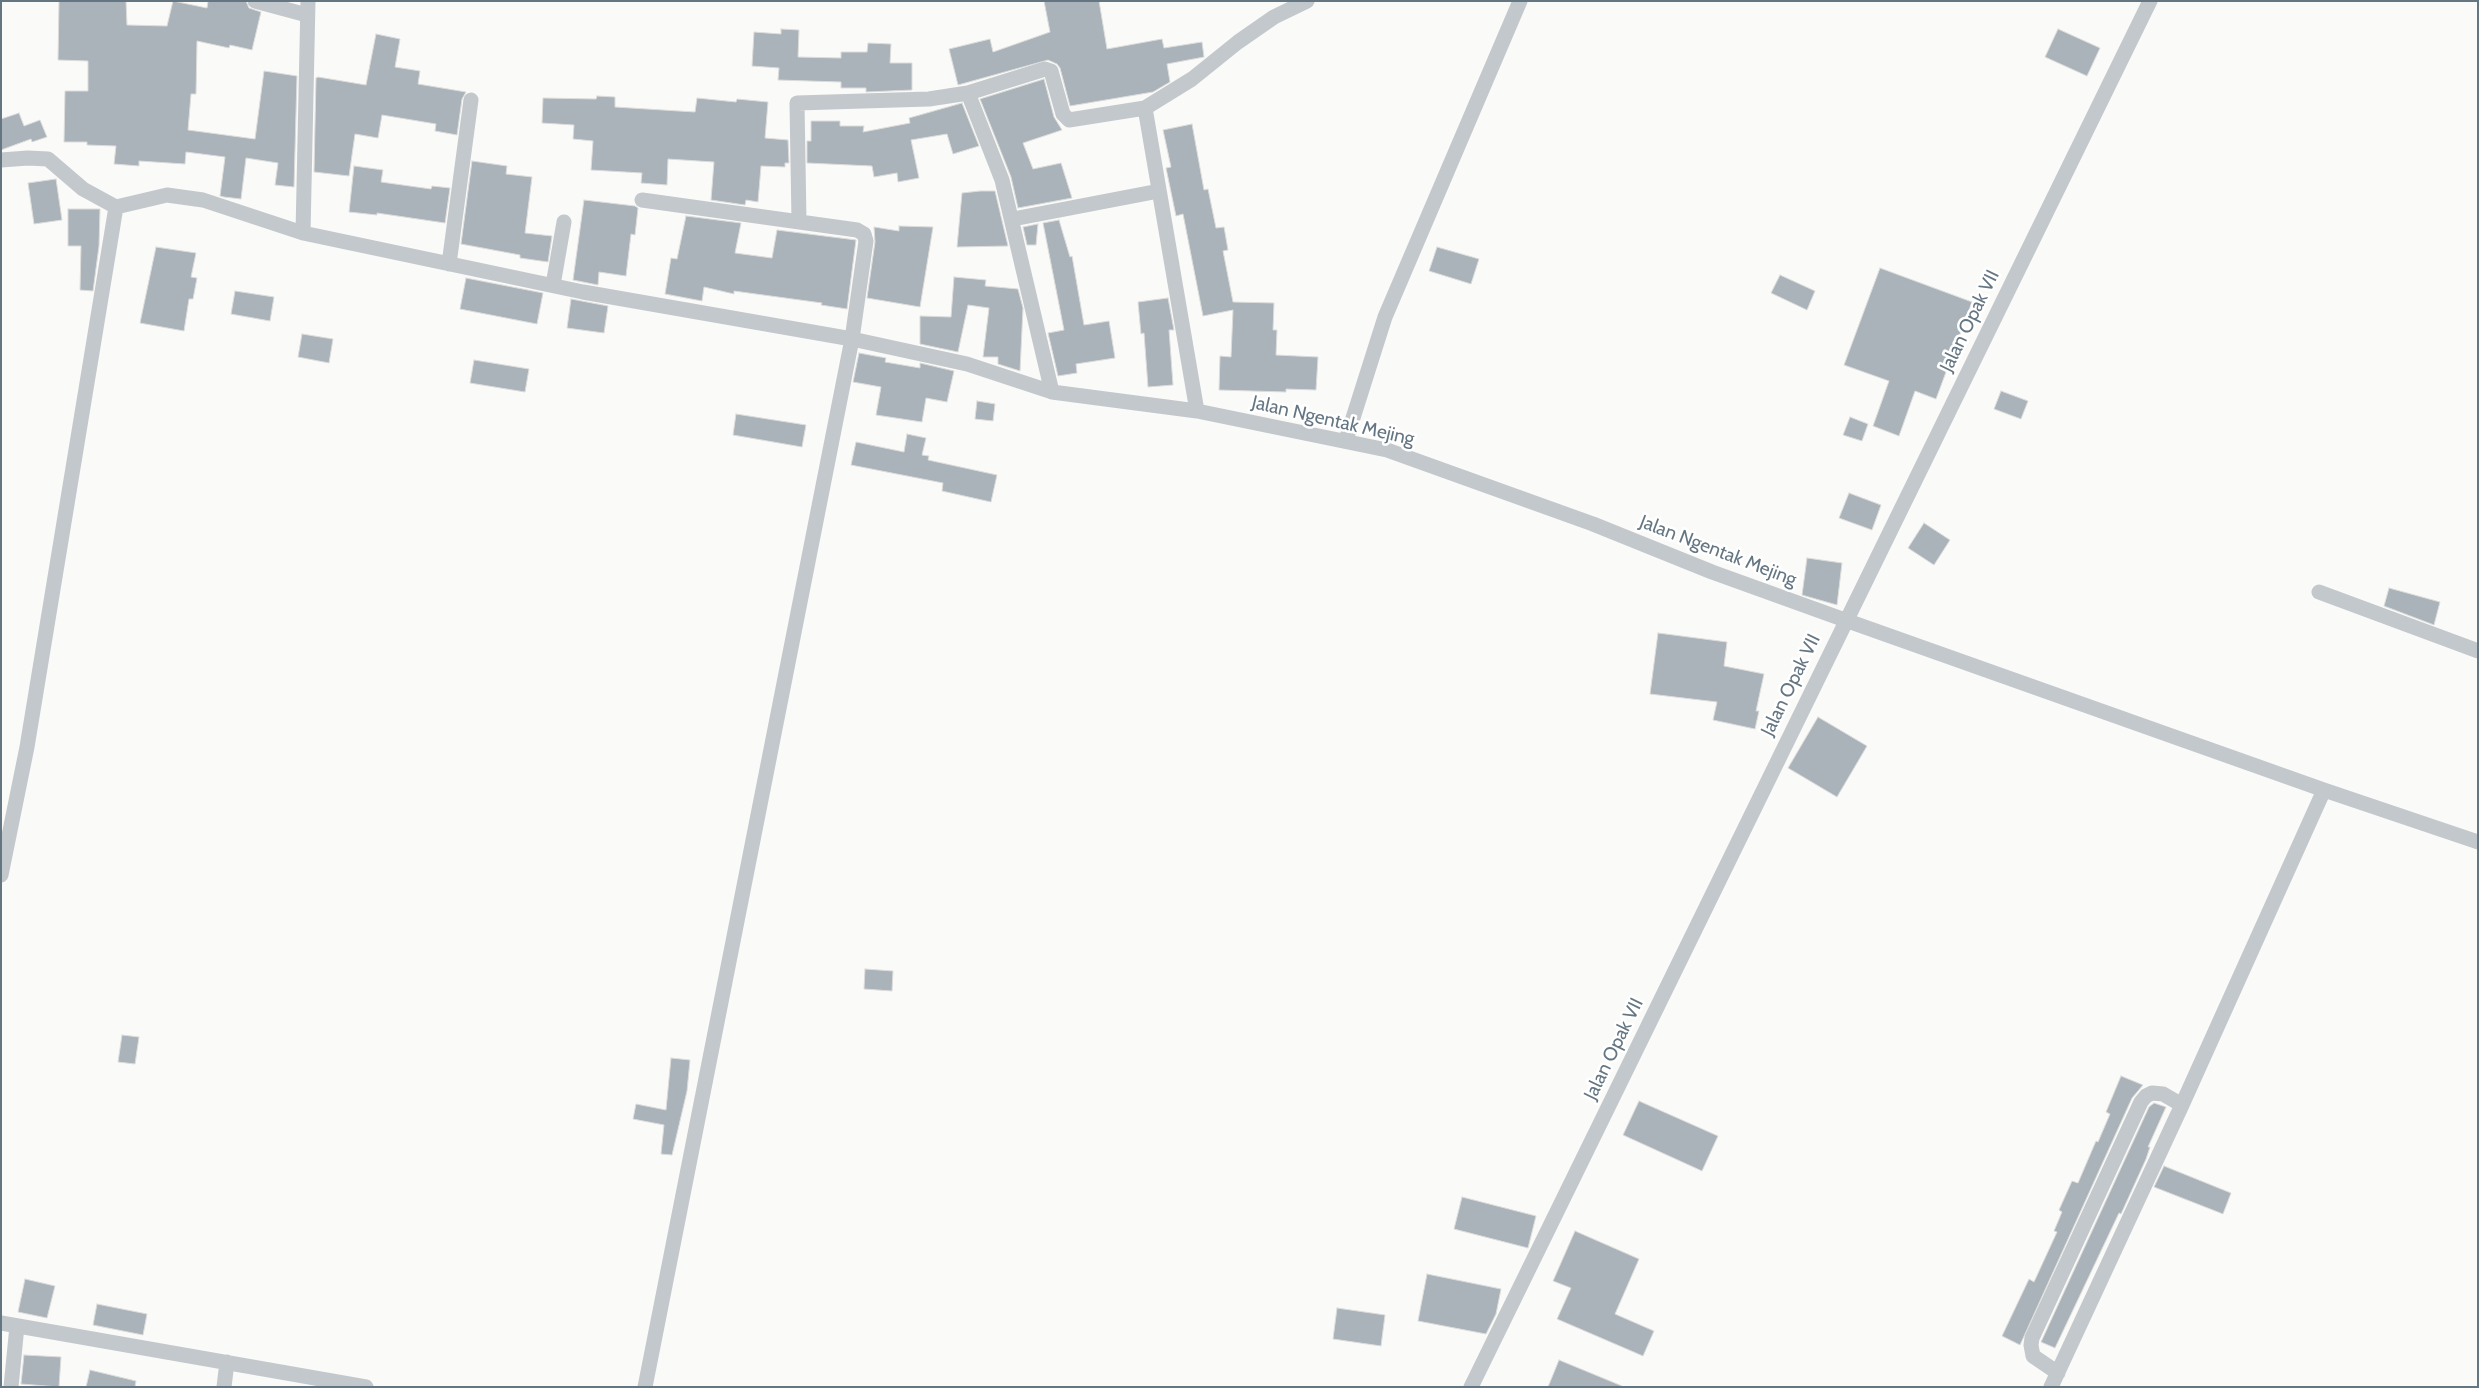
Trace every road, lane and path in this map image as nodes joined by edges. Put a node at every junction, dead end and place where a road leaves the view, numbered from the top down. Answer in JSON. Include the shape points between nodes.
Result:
{"nodes":[{"id":1,"x":255,"y":1,"type":"edge"},
{"id":2,"x":1279,"y":1,"type":"edge"},
{"id":3,"x":1307,"y":1,"type":"edge"},
{"id":4,"x":1520,"y":1,"type":"edge"},
{"id":5,"x":2150,"y":1,"type":"edge"},
{"id":6,"x":308,"y":8,"type":"edge"},
{"id":7,"x":1274,"y":17,"type":"junction"},
{"id":8,"x":968,"y":93,"type":"junction"},
{"id":9,"x":471,"y":100,"type":"dead end"},
{"id":10,"x":1145,"y":108,"type":"junction"},
{"id":11,"x":1,"y":160,"type":"edge"},
{"id":12,"x":1159,"y":191,"type":"junction"},
{"id":13,"x":642,"y":200,"type":"dead end"},
{"id":14,"x":116,"y":207,"type":"junction"},
{"id":15,"x":1013,"y":220,"type":"junction"},
{"id":16,"x":799,"y":221,"type":"junction"},
{"id":17,"x":564,"y":222,"type":"dead end"},
{"id":18,"x":303,"y":233,"type":"junction"},
{"id":19,"x":449,"y":264,"type":"junction"},
{"id":20,"x":553,"y":285,"type":"junction"},
{"id":21,"x":852,"y":339,"type":"junction"},
{"id":22,"x":1052,"y":392,"type":"junction"},
{"id":23,"x":1197,"y":411,"type":"junction"},
{"id":24,"x":1346,"y":440,"type":"junction"},
{"id":25,"x":2319,"y":592,"type":"dead end"},
{"id":26,"x":1845,"y":620,"type":"junction"},
{"id":27,"x":2478,"y":651,"type":"edge"},
{"id":28,"x":2324,"y":790,"type":"junction"},
{"id":29,"x":2478,"y":842,"type":"edge"},
{"id":30,"x":1,"y":875,"type":"edge"},
{"id":31,"x":2182,"y":1105,"type":"junction"},
{"id":32,"x":1,"y":1323,"type":"edge"},
{"id":33,"x":18,"y":1326,"type":"junction"},
{"id":34,"x":227,"y":1362,"type":"junction"},
{"id":35,"x":2058,"y":1373,"type":"junction"},
{"id":36,"x":347,"y":1385,"type":"edge"},
{"id":37,"x":11,"y":1387,"type":"edge"},
{"id":38,"x":224,"y":1387,"type":"edge"},
{"id":39,"x":366,"y":1387,"type":"edge"},
{"id":40,"x":645,"y":1387,"type":"edge"},
{"id":41,"x":1471,"y":1387,"type":"edge"},
{"id":42,"x":2051,"y":1387,"type":"edge"}],
"edges":[{"from":1,"to":6,"type":"street"},
{"from":2,"to":7,"type":"street"},
{"from":3,"to":7,"type":"street"},
{"from":4,"to":24,"type":"street","via":[[1385,317]]},
{"from":5,"to":26,"type":"street","name":"Jalan Opak VII"},
{"from":6,"to":18,"type":"street"},
{"from":7,"to":10,"type":"street","via":[[1192,79]]},
{"from":8,"to":10,"type":"street","via":[[1045,69],[1051,71],[1063,114],[1069,120]]},
{"from":8,"to":15,"type":"street","via":[[1002,180]]},
{"from":8,"to":16,"type":"street","via":[[929,99],[797,103]]},
{"from":9,"to":19,"type":"street"},
{"from":10,"to":12,"type":"street"},
{"from":11,"to":14,"type":"street","via":[[48,159],[82,189]]},
{"from":12,"to":15,"type":"street"},
{"from":12,"to":23,"type":"street"},
{"from":13,"to":16,"type":"street"},
{"from":14,"to":18,"type":"street","name":"Jalan Ngentak Mejing","via":[[166,195],[203,200]]},
{"from":14,"to":30,"type":"street","via":[[27,747]]},
{"from":15,"to":22,"type":"street"},
{"from":16,"to":21,"type":"street","via":[[857,230],[866,237]]},
{"from":17,"to":20,"type":"street"},
{"from":18,"to":19,"type":"street","name":"Jalan Ngentak Mejing"},
{"from":19,"to":20,"type":"street","name":"Jalan Ngentak Mejing"},
{"from":20,"to":21,"type":"street","name":"Jalan Ngentak Mejing"},
{"from":21,"to":22,"type":"street","name":"Jalan Ngentak Mejing","via":[[967,364]]},
{"from":21,"to":40,"type":"street"},
{"from":22,"to":23,"type":"street","name":"Jalan Ngentak Mejing"},
{"from":23,"to":24,"type":"street","name":"Jalan Ngentak Mejing"},
{"from":24,"to":26,"type":"street","name":"Jalan Ngentak Mejing","via":[[1387,450],[1469,478]]},
{"from":25,"to":27,"type":"street"},
{"from":26,"to":28,"type":"street","name":"Jalan Ngentak Mejing"},
{"from":26,"to":41,"type":"street","name":"Jalan Opak VII"},
{"from":28,"to":29,"type":"street","name":"Jalan Ngentak Mejing"},
{"from":28,"to":31,"type":"street"},
{"from":31,"to":35,"type":"street"},
{"from":31,"to":35,"type":"street","via":[[2163,1094],[2152,1093],[2146,1096],[2137,1112],[2030,1345],[2034,1356]]},
{"from":32,"to":33,"type":"street"},
{"from":33,"to":34,"type":"street"},
{"from":33,"to":37,"type":"street"},
{"from":34,"to":36,"type":"street"},
{"from":34,"to":38,"type":"street"},
{"from":35,"to":42,"type":"street"},
{"from":36,"to":39,"type":"street"}]}
